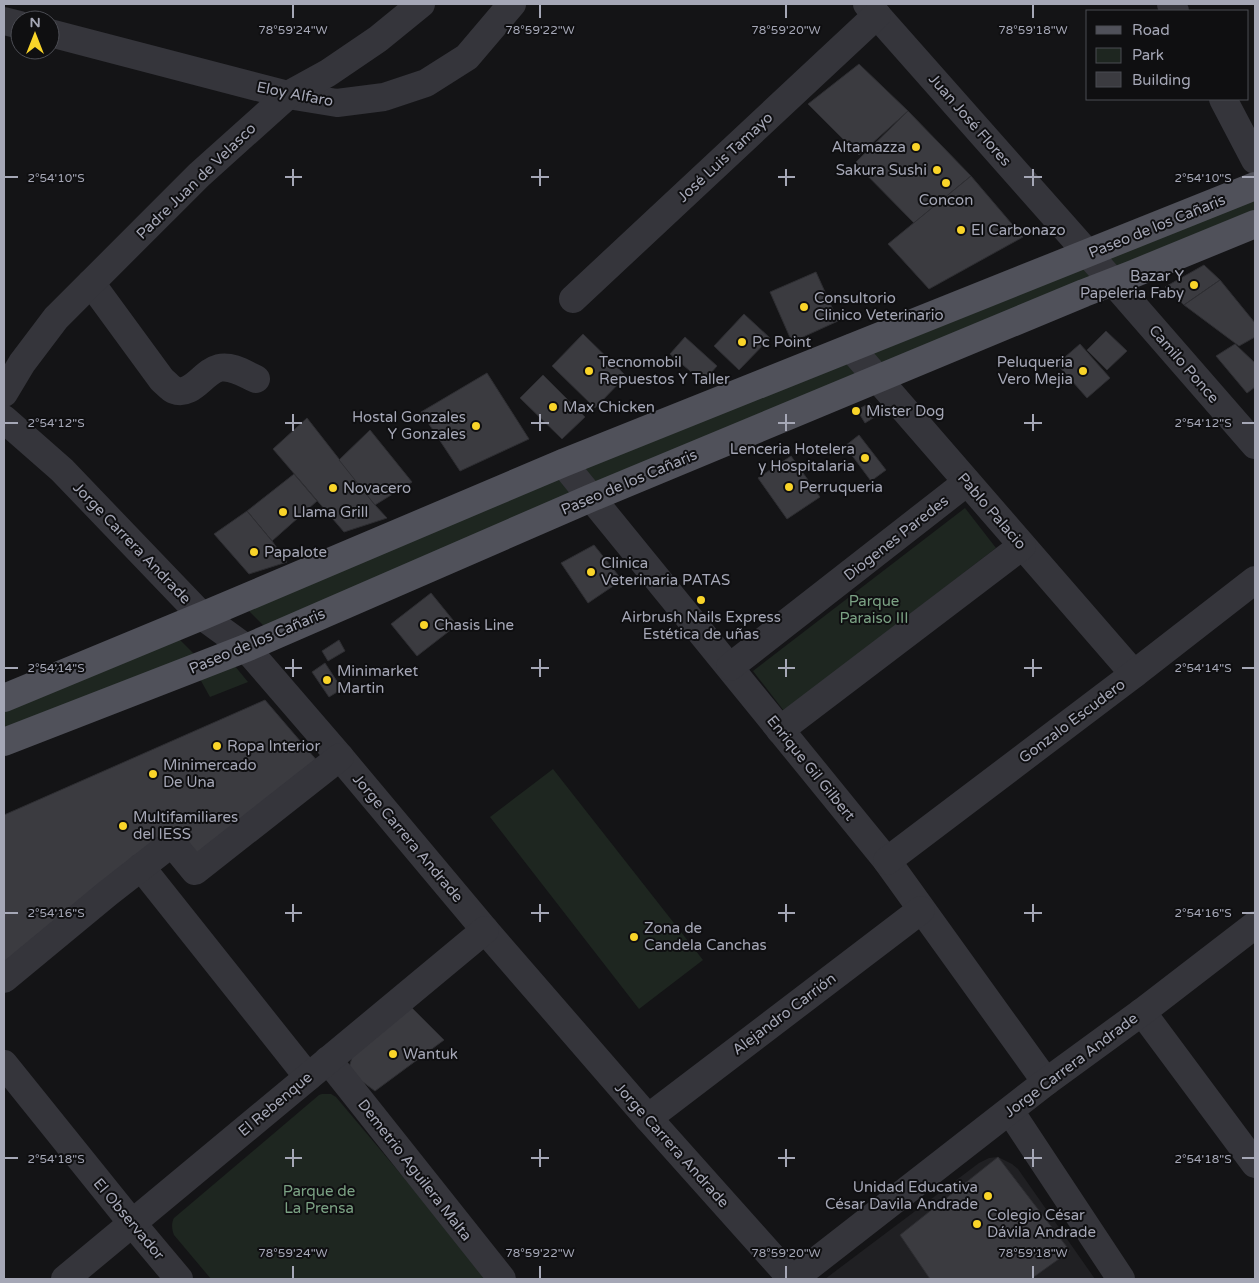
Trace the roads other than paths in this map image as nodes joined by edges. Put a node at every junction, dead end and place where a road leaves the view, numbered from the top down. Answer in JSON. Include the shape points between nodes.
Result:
{"nodes":[{"id":1,"x":421,"y":4,"type":"edge"},
{"id":2,"x":512,"y":4,"type":"edge"},
{"id":3,"x":872,"y":9,"type":"edge"},
{"id":4,"x":60,"y":36,"type":"edge"},
{"id":5,"x":288,"y":96,"type":"junction"},
{"id":6,"x":1224,"y":100,"type":"edge"},
{"id":7,"x":1255,"y":160,"type":"edge"},
{"id":8,"x":1255,"y":186,"type":"edge"},
{"id":9,"x":1255,"y":224,"type":"edge"},
{"id":10,"x":1087,"y":254,"type":"junction"},
{"id":11,"x":1113,"y":282,"type":"junction"},
{"id":12,"x":91,"y":283,"type":"junction"},
{"id":13,"x":573,"y":299,"type":"dead end"},
{"id":14,"x":851,"y":348,"type":"junction"},
{"id":15,"x":877,"y":378,"type":"junction"},
{"id":16,"x":256,"y":379,"type":"dead end"},
{"id":17,"x":4,"y":393,"type":"edge"},
{"id":18,"x":4,"y":419,"type":"edge"},
{"id":19,"x":1246,"y":419,"type":"edge"},
{"id":20,"x":1255,"y":445,"type":"edge"},
{"id":21,"x":563,"y":463,"type":"junction"},
{"id":22,"x":967,"y":482,"type":"junction"},
{"id":23,"x":591,"y":498,"type":"junction"},
{"id":24,"x":1022,"y":546,"type":"junction"},
{"id":25,"x":1255,"y":580,"type":"edge"},
{"id":26,"x":202,"y":616,"type":"junction"},
{"id":27,"x":246,"y":648,"type":"junction"},
{"id":28,"x":730,"y":667,"type":"junction"},
{"id":29,"x":1134,"y":674,"type":"junction"},
{"id":30,"x":4,"y":698,"type":"edge"},
{"id":31,"x":780,"y":730,"type":"junction"},
{"id":32,"x":4,"y":742,"type":"edge"},
{"id":33,"x":340,"y":756,"type":"junction"},
{"id":34,"x":887,"y":861,"type":"junction"},
{"id":35,"x":141,"y":867,"type":"junction"},
{"id":36,"x":921,"y":910,"type":"junction"},
{"id":37,"x":1255,"y":925,"type":"edge"},
{"id":38,"x":485,"y":930,"type":"junction"},
{"id":39,"x":4,"y":979,"type":"edge"},
{"id":40,"x":1142,"y":1012,"type":"junction"},
{"id":41,"x":4,"y":1064,"type":"edge"},
{"id":42,"x":318,"y":1068,"type":"junction"},
{"id":43,"x":1046,"y":1082,"type":"junction"},
{"id":44,"x":1010,"y":1111,"type":"junction"},
{"id":45,"x":648,"y":1118,"type":"junction"},
{"id":46,"x":1254,"y":1158,"type":"edge"},
{"id":47,"x":132,"y":1224,"type":"junction"},
{"id":48,"x":65,"y":1279,"type":"edge"},
{"id":49,"x":179,"y":1279,"type":"edge"},
{"id":50,"x":502,"y":1279,"type":"edge"},
{"id":51,"x":792,"y":1279,"type":"edge"},
{"id":52,"x":1121,"y":1279,"type":"edge"}],
"edges":[{"from":1,"to":5,"type":"street","name":"Padre Juan de Velasco","via":[[378,38]]},
{"from":2,"to":5,"type":"street","name":"Eloy Alfaro","via":[[467,57],[426,83],[384,97],[337,103]]},
{"from":3,"to":10,"type":"street","name":"Juan José Flores"},
{"from":3,"to":13,"type":"street","name":"José Luis Tamayo"},
{"from":4,"to":5,"type":"street","name":"Eloy Alfaro"},
{"from":5,"to":12,"type":"street","name":"Padre Juan de Velasco","via":[[199,175]]},
{"from":6,"to":7,"type":"street"},
{"from":8,"to":10,"type":"main road","name":"Paseo de los Cañaris"},
{"from":9,"to":11,"type":"main road","name":"Paseo de los Cañaris"},
{"from":10,"to":11,"type":"street","name":"Juan José Flores"},
{"from":10,"to":14,"type":"main road","name":"Paseo de los Cañaris"},
{"from":11,"to":15,"type":"main road","name":"Paseo de los Cañaris"},
{"from":11,"to":19,"type":"street","name":"Camilo Ponce"},
{"from":12,"to":16,"type":"street","via":[[162,380],[173,389],[182,392],[191,388],[220,367],[230,367]]},
{"from":12,"to":17,"type":"street","name":"Padre Juan de Velasco","via":[[56,318]]},
{"from":14,"to":15,"type":"street","name":"Pablo Palacio"},
{"from":14,"to":21,"type":"main road","name":"Paseo de los Cañaris"},
{"from":15,"to":22,"type":"street","name":"Pablo Palacio"},
{"from":15,"to":23,"type":"main road","name":"Paseo de los Cañaris"},
{"from":18,"to":26,"type":"street","name":"Jorge Carrera Andrade","via":[[62,470]]},
{"from":19,"to":20,"type":"street","name":"Camilo Ponce"},
{"from":21,"to":23,"type":"street","name":"Enrique Gil Gilbert"},
{"from":21,"to":26,"type":"main road","name":"Paseo de los Cañaris"},
{"from":22,"to":24,"type":"street","name":"Pablo Palacio"},
{"from":22,"to":28,"type":"street","name":"Diogenes Paredes"},
{"from":23,"to":27,"type":"main road","name":"Paseo de los Cañaris"},
{"from":23,"to":28,"type":"street","name":"Enrique Gil Gilbert"},
{"from":24,"to":29,"type":"street","name":"Pablo Palacio"},
{"from":24,"to":31,"type":"street"},
{"from":25,"to":29,"type":"street","name":"Gonzalo Escudero"},
{"from":26,"to":27,"type":"street","name":"Jorge Carrera Andrade"},
{"from":26,"to":30,"type":"main road","name":"Paseo de los Cañaris"},
{"from":27,"to":32,"type":"main road","name":"Paseo de los Cañaris"},
{"from":27,"to":33,"type":"street","name":"Jorge Carrera Andrade"},
{"from":28,"to":31,"type":"street","name":"Enrique Gil Gilbert"},
{"from":29,"to":34,"type":"street","name":"Gonzalo Escudero"},
{"from":31,"to":34,"type":"street","name":"Enrique Gil Gilbert"},
{"from":33,"to":35,"type":"street","via":[[195,871],[172,843]]},
{"from":33,"to":38,"type":"street","name":"Jorge Carrera Andrade"},
{"from":34,"to":36,"type":"street","name":"Enrique Gil Gilbert"},
{"from":35,"to":39,"type":"street"},
{"from":35,"to":42,"type":"street","name":"Demetrio Aguilera Malta"},
{"from":36,"to":43,"type":"street","name":"Enrique Gil Gilbert"},
{"from":36,"to":45,"type":"street","name":"Alejandro Carrión"},
{"from":37,"to":40,"type":"street","name":"Jorge Carrera Andrade"},
{"from":38,"to":42,"type":"street","name":"El Rebenque"},
{"from":38,"to":45,"type":"street","name":"Jorge Carrera Andrade"},
{"from":40,"to":43,"type":"street","name":"Jorge Carrera Andrade"},
{"from":40,"to":46,"type":"street"},
{"from":41,"to":47,"type":"street","name":"El Observador"},
{"from":42,"to":47,"type":"street","name":"El Rebenque"},
{"from":42,"to":50,"type":"street","name":"Demetrio Aguilera Malta"},
{"from":43,"to":44,"type":"street","name":"Jorge Carrera Andrade"},
{"from":44,"to":51,"type":"street","name":"Jorge Carrera Andrade"},
{"from":44,"to":52,"type":"street"},
{"from":45,"to":51,"type":"street","name":"Jorge Carrera Andrade"},
{"from":47,"to":48,"type":"street","name":"El Rebenque"},
{"from":47,"to":49,"type":"street","name":"El Observador"}]}
